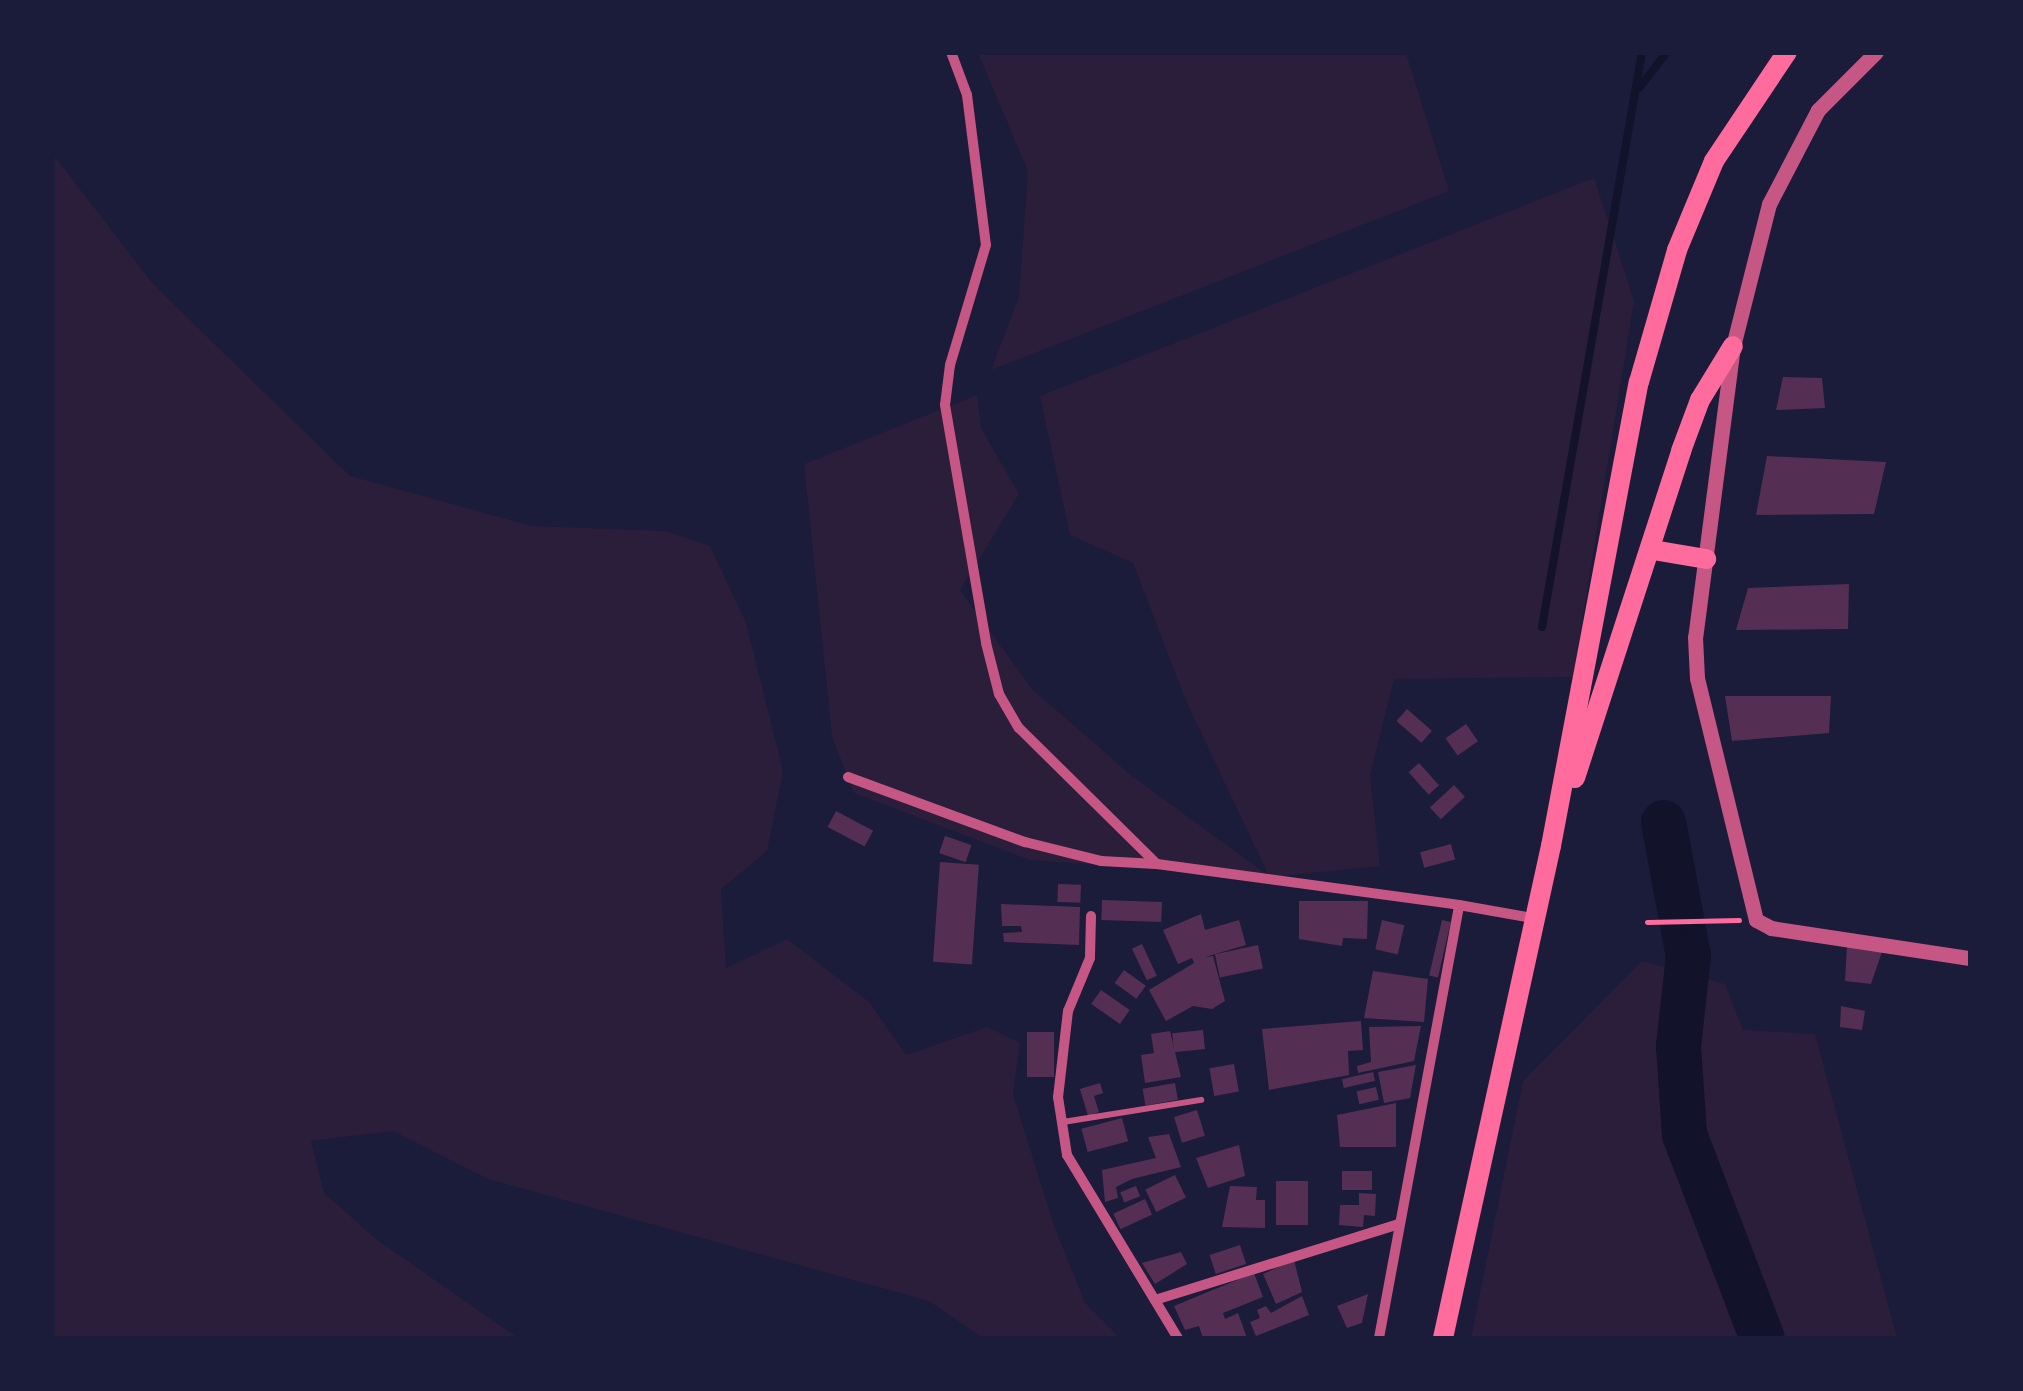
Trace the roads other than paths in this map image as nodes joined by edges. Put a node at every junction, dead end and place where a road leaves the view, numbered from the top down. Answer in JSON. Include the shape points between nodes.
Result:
{"nodes":[{"id":1,"x":950,"y":52,"type":"edge"},
{"id":2,"x":1786,"y":52,"type":"edge"},
{"id":3,"x":1876,"y":52,"type":"edge"},
{"id":4,"x":1734,"y":346,"type":"junction"},
{"id":5,"x":1654,"y":550,"type":"junction"},
{"id":6,"x":1706,"y":560,"type":"junction"},
{"id":7,"x":848,"y":777,"type":"dead end"},
{"id":8,"x":1551,"y":846,"type":"junction"},
{"id":9,"x":1157,"y":864,"type":"junction"},
{"id":10,"x":1460,"y":905,"type":"junction"},
{"id":11,"x":1091,"y":916,"type":"dead end"},
{"id":12,"x":1532,"y":918,"type":"junction"},
{"id":13,"x":1970,"y":958,"type":"edge"},
{"id":14,"x":1201,"y":1100,"type":"dead end"},
{"id":15,"x":1062,"y":1122,"type":"junction"},
{"id":16,"x":1400,"y":1224,"type":"junction"},
{"id":17,"x":1155,"y":1300,"type":"junction"},
{"id":18,"x":1178,"y":1338,"type":"edge"},
{"id":19,"x":1379,"y":1338,"type":"edge"},
{"id":20,"x":1443,"y":1338,"type":"edge"}],
"edges":[{"from":1,"to":9,"type":"street","via":[[967,95],[986,245],[950,364],[945,405],[986,643],[1018,728]]},
{"from":2,"to":8,"type":"highway","via":[[1714,160],[1678,250],[1639,382]]},
{"from":3,"to":4,"type":"street","via":[[1818,110],[1769,204]]},
{"from":4,"to":5,"type":"highway","via":[[1700,400]]},
{"from":4,"to":6,"type":"street"},
{"from":5,"to":6,"type":"highway"},
{"from":5,"to":8,"type":"highway"},
{"from":6,"to":13,"type":"street","via":[[1695,638],[1697,678],[1756,920],[1771,928]]},
{"from":7,"to":9,"type":"street","via":[[1025,842],[1101,861]]},
{"from":8,"to":12,"type":"highway"},
{"from":9,"to":10,"type":"street"},
{"from":10,"to":12,"type":"street"},
{"from":10,"to":16,"type":"street"},
{"from":11,"to":15,"type":"street","via":[[1090,958],[1068,1012],[1058,1098]]},
{"from":12,"to":20,"type":"highway"},
{"from":14,"to":15,"type":"lane"},
{"from":15,"to":17,"type":"street","via":[[1067,1155]]},
{"from":16,"to":17,"type":"street"},
{"from":16,"to":19,"type":"street"},
{"from":17,"to":18,"type":"street"}]}
